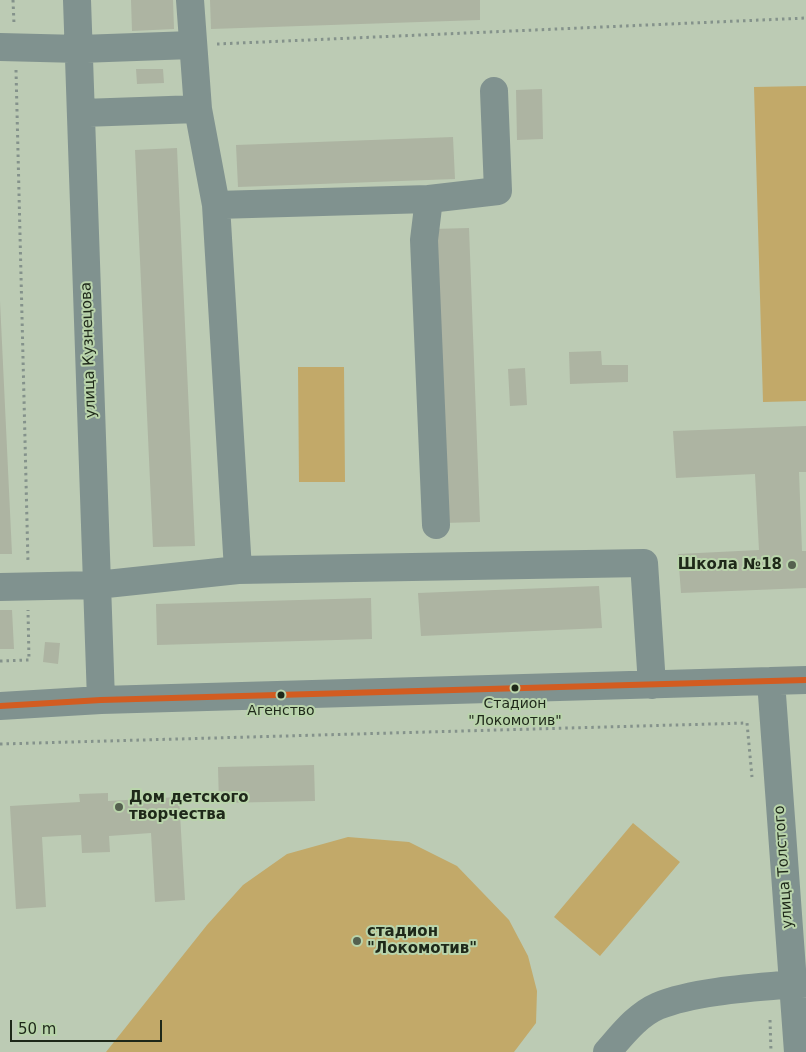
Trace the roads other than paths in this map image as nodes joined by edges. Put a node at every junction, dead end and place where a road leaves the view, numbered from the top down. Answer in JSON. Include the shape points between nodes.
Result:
{"nodes":[{"id":1,"x":77,"y":0,"type":"edge"},
{"id":2,"x":190,"y":0,"type":"edge"},
{"id":3,"x":192,"y":45,"type":"junction"},
{"id":4,"x":8,"y":46,"type":"edge"},
{"id":5,"x":80,"y":49,"type":"junction"},
{"id":6,"x":494,"y":91,"type":"dead end"},
{"id":7,"x":198,"y":109,"type":"junction"},
{"id":8,"x":82,"y":113,"type":"junction"},
{"id":9,"x":429,"y":198,"type":"junction"},
{"id":10,"x":216,"y":205,"type":"junction"},
{"id":11,"x":436,"y":525,"type":"dead end"},
{"id":12,"x":238,"y":570,"type":"junction"},
{"id":13,"x":97,"y":585,"type":"junction"},
{"id":14,"x":0,"y":587,"type":"edge"},
{"id":15,"x":806,"y":680,"type":"edge"},
{"id":16,"x":771,"y":681,"type":"junction"},
{"id":17,"x":652,"y":685,"type":"junction"},
{"id":18,"x":101,"y":700,"type":"junction"},
{"id":19,"x":0,"y":706,"type":"edge"},
{"id":20,"x":799,"y":984,"type":"edge"},
{"id":21,"x":607,"y":1052,"type":"edge"},
{"id":22,"x":798,"y":1052,"type":"edge"}],
"edges":[{"from":1,"to":5,"type":"street","name":"улица Кузнецова"},
{"from":2,"to":3,"type":"street"},
{"from":3,"to":5,"type":"street"},
{"from":3,"to":7,"type":"street"},
{"from":4,"to":5,"type":"street"},
{"from":5,"to":8,"type":"street","name":"улица Кузнецова"},
{"from":6,"to":9,"type":"street","via":[[498,191]]},
{"from":7,"to":8,"type":"street"},
{"from":7,"to":10,"type":"street"},
{"from":8,"to":13,"type":"street","name":"улица Кузнецова"},
{"from":9,"to":10,"type":"street"},
{"from":9,"to":11,"type":"street","via":[[424,240]]},
{"from":10,"to":12,"type":"street"},
{"from":12,"to":13,"type":"street"},
{"from":12,"to":17,"type":"street","via":[[644,563]]},
{"from":13,"to":14,"type":"street"},
{"from":13,"to":18,"type":"street","name":"улица Кузнецова"},
{"from":15,"to":16,"type":"street"},
{"from":16,"to":17,"type":"street"},
{"from":16,"to":20,"type":"street","name":"улица Толстого"},
{"from":17,"to":18,"type":"street"},
{"from":18,"to":19,"type":"street"},
{"from":20,"to":21,"type":"street","via":[[689,996],[657,1007],[630,1025]]},
{"from":20,"to":22,"type":"street","name":"улица Толстого"}]}
